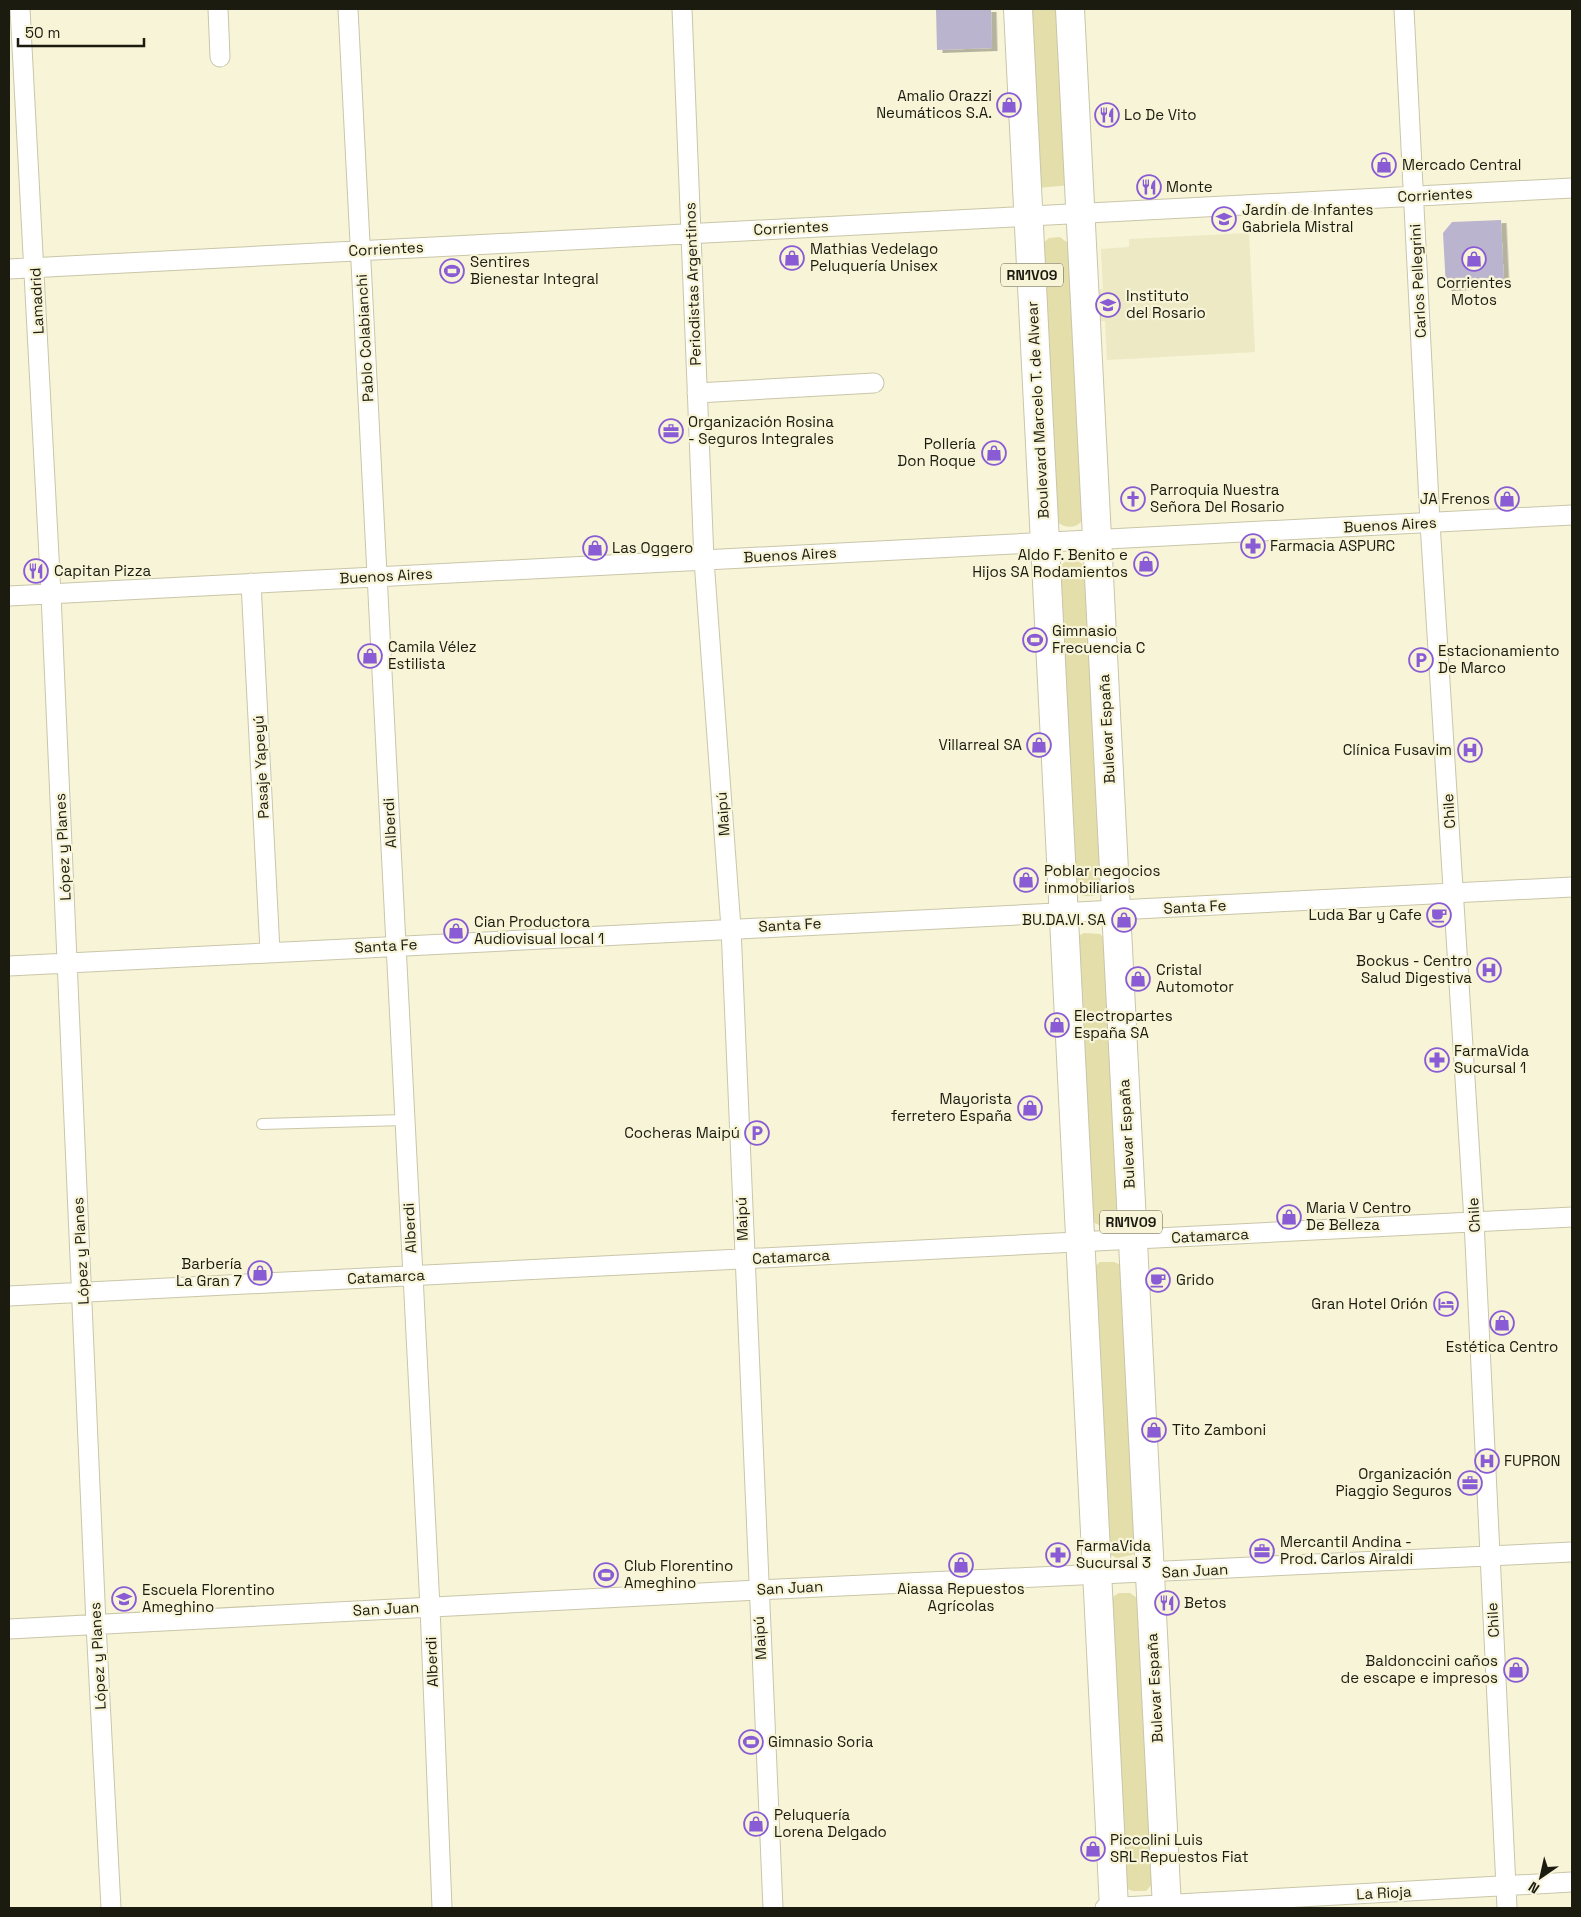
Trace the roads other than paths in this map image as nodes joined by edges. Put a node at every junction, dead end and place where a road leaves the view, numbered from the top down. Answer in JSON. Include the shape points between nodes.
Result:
{"nodes":[{"id":1,"x":20,"y":9,"type":"edge"},
{"id":2,"x":218,"y":9,"type":"edge"},
{"id":3,"x":348,"y":9,"type":"edge"},
{"id":4,"x":682,"y":9,"type":"edge"},
{"id":5,"x":1018,"y":9,"type":"edge"},
{"id":6,"x":1070,"y":9,"type":"edge"},
{"id":7,"x":1404,"y":9,"type":"edge"},
{"id":8,"x":220,"y":57,"type":"dead end"},
{"id":9,"x":1572,"y":188,"type":"edge"},
{"id":10,"x":1413,"y":196,"type":"junction"},
{"id":11,"x":1080,"y":214,"type":"junction"},
{"id":12,"x":1029,"y":216,"type":"junction"},
{"id":13,"x":691,"y":233,"type":"junction"},
{"id":14,"x":360,"y":250,"type":"junction"},
{"id":15,"x":35,"y":267,"type":"junction"},
{"id":16,"x":9,"y":268,"type":"edge"},
{"id":17,"x":874,"y":383,"type":"dead end"},
{"id":18,"x":697,"y":393,"type":"junction"},
{"id":19,"x":1572,"y":515,"type":"edge"},
{"id":20,"x":1430,"y":522,"type":"junction"},
{"id":21,"x":1098,"y":539,"type":"junction"},
{"id":22,"x":1045,"y":542,"type":"junction"},
{"id":23,"x":704,"y":560,"type":"junction"},
{"id":24,"x":378,"y":577,"type":"junction"},
{"id":25,"x":251,"y":583,"type":"junction"},
{"id":26,"x":51,"y":594,"type":"junction"},
{"id":27,"x":9,"y":596,"type":"edge"},
{"id":28,"x":1572,"y":887,"type":"edge"},
{"id":29,"x":1454,"y":894,"type":"junction"},
{"id":30,"x":1117,"y":911,"type":"junction"},
{"id":31,"x":1062,"y":913,"type":"junction"},
{"id":32,"x":731,"y":928,"type":"junction"},
{"id":33,"x":396,"y":945,"type":"junction"},
{"id":34,"x":270,"y":952,"type":"junction"},
{"id":35,"x":68,"y":963,"type":"junction"},
{"id":36,"x":9,"y":966,"type":"edge"},
{"id":37,"x":404,"y":1120,"type":"junction"},
{"id":38,"x":262,"y":1124,"type":"dead end"},
{"id":39,"x":1572,"y":1217,"type":"edge"},
{"id":40,"x":1474,"y":1221,"type":"junction"},
{"id":41,"x":1132,"y":1241,"type":"junction"},
{"id":42,"x":1081,"y":1243,"type":"junction"},
{"id":43,"x":744,"y":1259,"type":"junction"},
{"id":44,"x":412,"y":1276,"type":"junction"},
{"id":45,"x":83,"y":1293,"type":"junction"},
{"id":46,"x":9,"y":1296,"type":"edge"},
{"id":47,"x":1572,"y":1552,"type":"edge"},
{"id":48,"x":1490,"y":1557,"type":"junction"},
{"id":49,"x":1148,"y":1573,"type":"junction"},
{"id":50,"x":1097,"y":1575,"type":"junction"},
{"id":51,"x":758,"y":1590,"type":"junction"},
{"id":52,"x":430,"y":1607,"type":"junction"},
{"id":53,"x":96,"y":1624,"type":"junction"},
{"id":54,"x":9,"y":1629,"type":"edge"},
{"id":55,"x":1572,"y":1882,"type":"edge"},
{"id":56,"x":1506,"y":1886,"type":"junction"},
{"id":57,"x":1167,"y":1907,"type":"edge"},
{"id":58,"x":111,"y":1908,"type":"edge"},
{"id":59,"x":442,"y":1908,"type":"edge"},
{"id":60,"x":773,"y":1908,"type":"edge"},
{"id":61,"x":1105,"y":1908,"type":"edge"},
{"id":62,"x":1114,"y":1908,"type":"edge"},
{"id":63,"x":1507,"y":1908,"type":"edge"}],
"edges":[{"from":1,"to":15,"type":"street","name":"Lamadrid"},
{"from":2,"to":8,"type":"street"},
{"from":3,"to":14,"type":"street","name":"Pablo Colabianchi"},
{"from":4,"to":13,"type":"street","name":"Periodistas Argentinos"},
{"from":5,"to":12,"type":"main road","name":"Boulevard Marcelo T. de Alvear","number":"RN1V09"},
{"from":6,"to":11,"type":"main road","number":"RN1V09"},
{"from":7,"to":10,"type":"street","name":"Carlos Pellegrini"},
{"from":9,"to":10,"type":"street","name":"Corrientes"},
{"from":10,"to":11,"type":"street","name":"Corrientes"},
{"from":10,"to":20,"type":"street","name":"Carlos Pellegrini"},
{"from":11,"to":12,"type":"street","name":"Corrientes"},
{"from":11,"to":21,"type":"main road","number":"RN1V09"},
{"from":12,"to":13,"type":"street","name":"Corrientes"},
{"from":12,"to":22,"type":"main road","name":"Boulevard Marcelo T. de Alvear","number":"RN1V09"},
{"from":13,"to":14,"type":"street","name":"Corrientes"},
{"from":13,"to":18,"type":"street","name":"Periodistas Argentinos"},
{"from":14,"to":15,"type":"street","name":"Corrientes"},
{"from":14,"to":24,"type":"street","name":"Pablo Colabianchi"},
{"from":15,"to":16,"type":"street","name":"Corrientes"},
{"from":15,"to":26,"type":"street","name":"Lamadrid"},
{"from":17,"to":18,"type":"street"},
{"from":18,"to":23,"type":"street","name":"Periodistas Argentinos"},
{"from":19,"to":20,"type":"street","name":"Buenos Aires"},
{"from":20,"to":21,"type":"street","name":"Buenos Aires"},
{"from":20,"to":29,"type":"street","name":"Chile"},
{"from":21,"to":22,"type":"street","name":"Buenos Aires"},
{"from":21,"to":30,"type":"main road","name":"Bulevar España","number":"RN1V09"},
{"from":22,"to":23,"type":"street","name":"Buenos Aires"},
{"from":22,"to":31,"type":"main road","number":"RN1V09"},
{"from":23,"to":24,"type":"street","name":"Buenos Aires"},
{"from":23,"to":32,"type":"street","name":"Maipú"},
{"from":24,"to":25,"type":"street","name":"Buenos Aires"},
{"from":24,"to":33,"type":"street","name":"Alberdi"},
{"from":25,"to":26,"type":"street","name":"Buenos Aires"},
{"from":25,"to":34,"type":"street","name":"Pasaje Yapeyú"},
{"from":26,"to":27,"type":"street","name":"Buenos Aires"},
{"from":26,"to":35,"type":"street","name":"López y Planes"},
{"from":28,"to":29,"type":"street","name":"Santa Fe"},
{"from":29,"to":30,"type":"street","name":"Santa Fe"},
{"from":29,"to":40,"type":"street","name":"Chile"},
{"from":30,"to":31,"type":"street","name":"Santa Fe"},
{"from":30,"to":41,"type":"main road","name":"Bulevar España","number":"RN1V09"},
{"from":31,"to":32,"type":"street","name":"Santa Fe"},
{"from":31,"to":42,"type":"main road","number":"RN1V09"},
{"from":32,"to":33,"type":"street","name":"Santa Fe"},
{"from":32,"to":43,"type":"street","name":"Maipú"},
{"from":33,"to":34,"type":"street","name":"Santa Fe"},
{"from":33,"to":37,"type":"street","name":"Alberdi"},
{"from":34,"to":35,"type":"street","name":"Santa Fe"},
{"from":35,"to":36,"type":"street","name":"Santa Fe"},
{"from":35,"to":45,"type":"street","name":"López y Planes"},
{"from":37,"to":38,"type":"lane"},
{"from":37,"to":44,"type":"street","name":"Alberdi"},
{"from":39,"to":40,"type":"street","name":"Catamarca"},
{"from":40,"to":41,"type":"street","name":"Catamarca"},
{"from":40,"to":48,"type":"street","name":"Chile"},
{"from":41,"to":42,"type":"street","name":"Catamarca"},
{"from":41,"to":49,"type":"main road","name":"Bulevar España","number":"RN1V09"},
{"from":42,"to":43,"type":"street","name":"Catamarca"},
{"from":42,"to":50,"type":"main road","number":"RN1V09"},
{"from":43,"to":44,"type":"street","name":"Catamarca"},
{"from":43,"to":51,"type":"street","name":"Maipú"},
{"from":44,"to":45,"type":"street","name":"Catamarca"},
{"from":44,"to":52,"type":"street","name":"Alberdi"},
{"from":45,"to":46,"type":"street","name":"Catamarca"},
{"from":45,"to":53,"type":"street","name":"López y Planes"},
{"from":47,"to":48,"type":"street","name":"San Juan"},
{"from":48,"to":49,"type":"street","name":"San Juan"},
{"from":48,"to":56,"type":"street","name":"Chile"},
{"from":49,"to":50,"type":"street","name":"San Juan"},
{"from":49,"to":57,"type":"main road","name":"Bulevar España","number":"RN1V09"},
{"from":50,"to":51,"type":"street","name":"San Juan"},
{"from":50,"to":62,"type":"main road","number":"RN1V09"},
{"from":51,"to":52,"type":"street","name":"San Juan"},
{"from":51,"to":60,"type":"street","name":"Maipú"},
{"from":52,"to":53,"type":"street","name":"San Juan"},
{"from":52,"to":59,"type":"street","name":"Alberdi"},
{"from":53,"to":54,"type":"street","name":"San Juan"},
{"from":53,"to":58,"type":"street","name":"López y Planes"},
{"from":55,"to":56,"type":"street","name":"La Rioja"},
{"from":56,"to":57,"type":"street","name":"La Rioja"},
{"from":56,"to":63,"type":"street","name":"Chile"},
{"from":57,"to":62,"type":"street","name":"La Rioja"},
{"from":61,"to":62,"type":"street","name":"La Rioja"}]}
